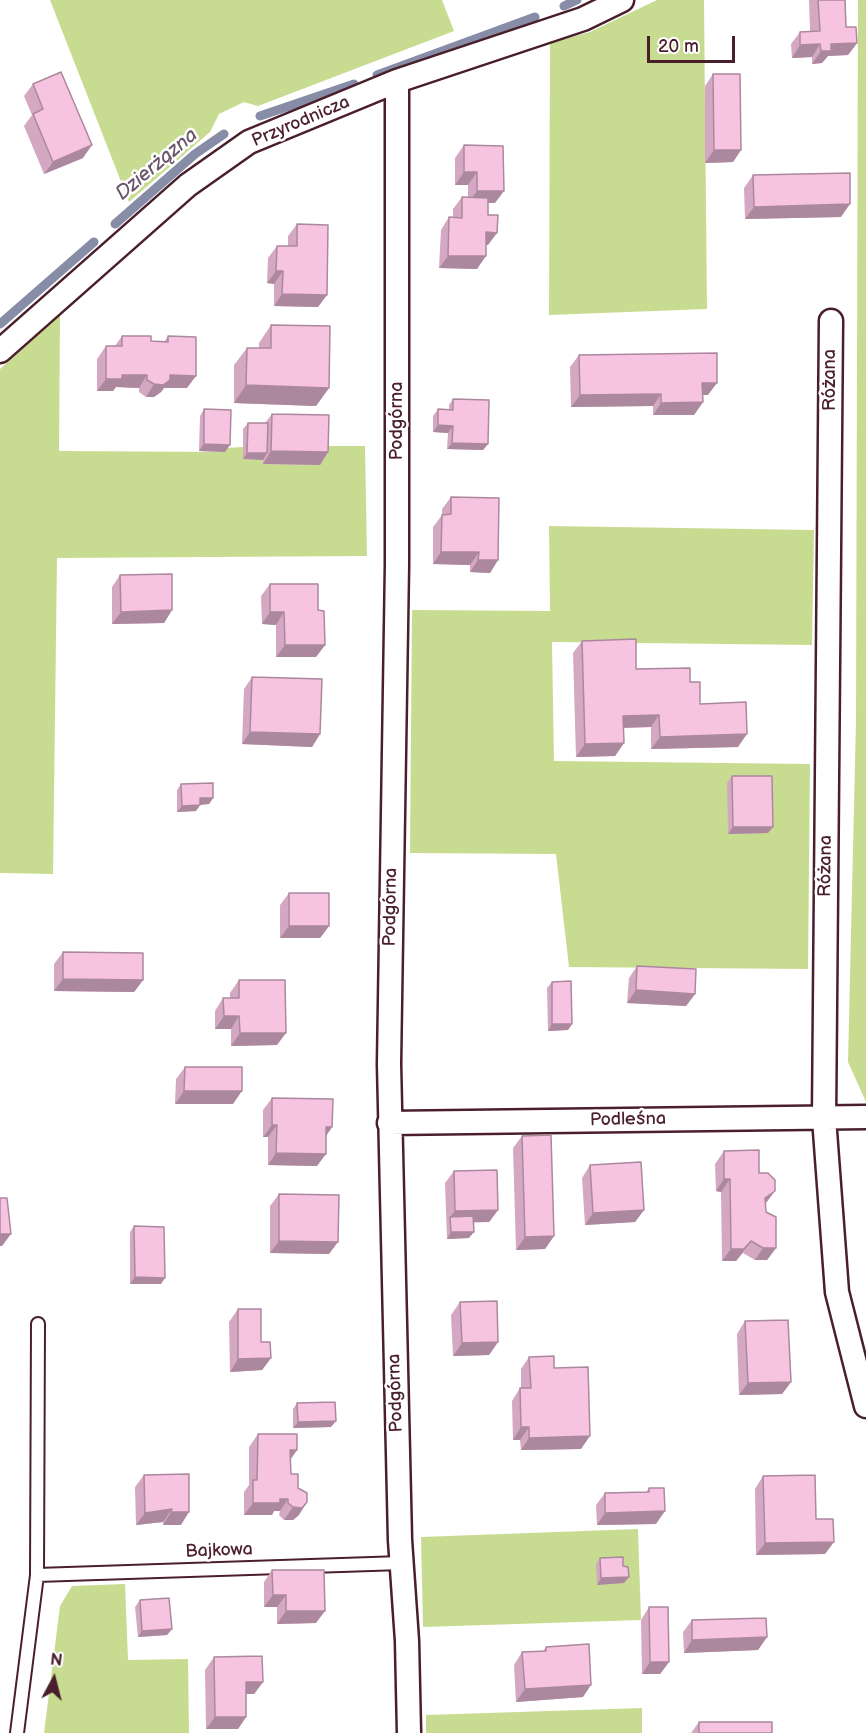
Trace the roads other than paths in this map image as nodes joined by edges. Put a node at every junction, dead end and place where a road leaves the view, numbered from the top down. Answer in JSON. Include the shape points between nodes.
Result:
{"nodes":[{"id":1,"x":622,"y":0,"type":"edge"},
{"id":2,"x":397,"y":81,"type":"junction"},
{"id":3,"x":831,"y":321,"type":"dead end"},
{"id":4,"x":0,"y":351,"type":"edge"},
{"id":5,"x":866,"y":1116,"type":"edge"},
{"id":6,"x":824,"y":1118,"type":"junction"},
{"id":7,"x":390,"y":1123,"type":"junction"},
{"id":8,"x":38,"y":1324,"type":"dead end"},
{"id":9,"x":866,"y":1406,"type":"edge"},
{"id":10,"x":402,"y":1563,"type":"junction"},
{"id":11,"x":37,"y":1575,"type":"junction"},
{"id":12,"x":17,"y":1733,"type":"edge"},
{"id":13,"x":409,"y":1733,"type":"edge"}],
"edges":[{"from":1,"to":2,"type":"street","name":"Przyrodnicza","via":[[583,19]]},
{"from":2,"to":4,"type":"street","name":"Przyrodnicza","via":[[249,142],[188,185]]},
{"from":2,"to":7,"type":"street","name":"Podgórna","via":[[397,564]]},
{"from":3,"to":6,"type":"street","name":"Różana"},
{"from":5,"to":6,"type":"street","name":"Podleśna"},
{"from":6,"to":7,"type":"street","name":"Podleśna"},
{"from":6,"to":9,"type":"street","name":"Różana","via":[[837,1292]]},
{"from":7,"to":10,"type":"street","name":"Podgórna"},
{"from":8,"to":11,"type":"lane"},
{"from":10,"to":11,"type":"lane","name":"Bajkowa"},
{"from":10,"to":13,"type":"street","name":"Podgórna"},
{"from":11,"to":12,"type":"lane"}]}
